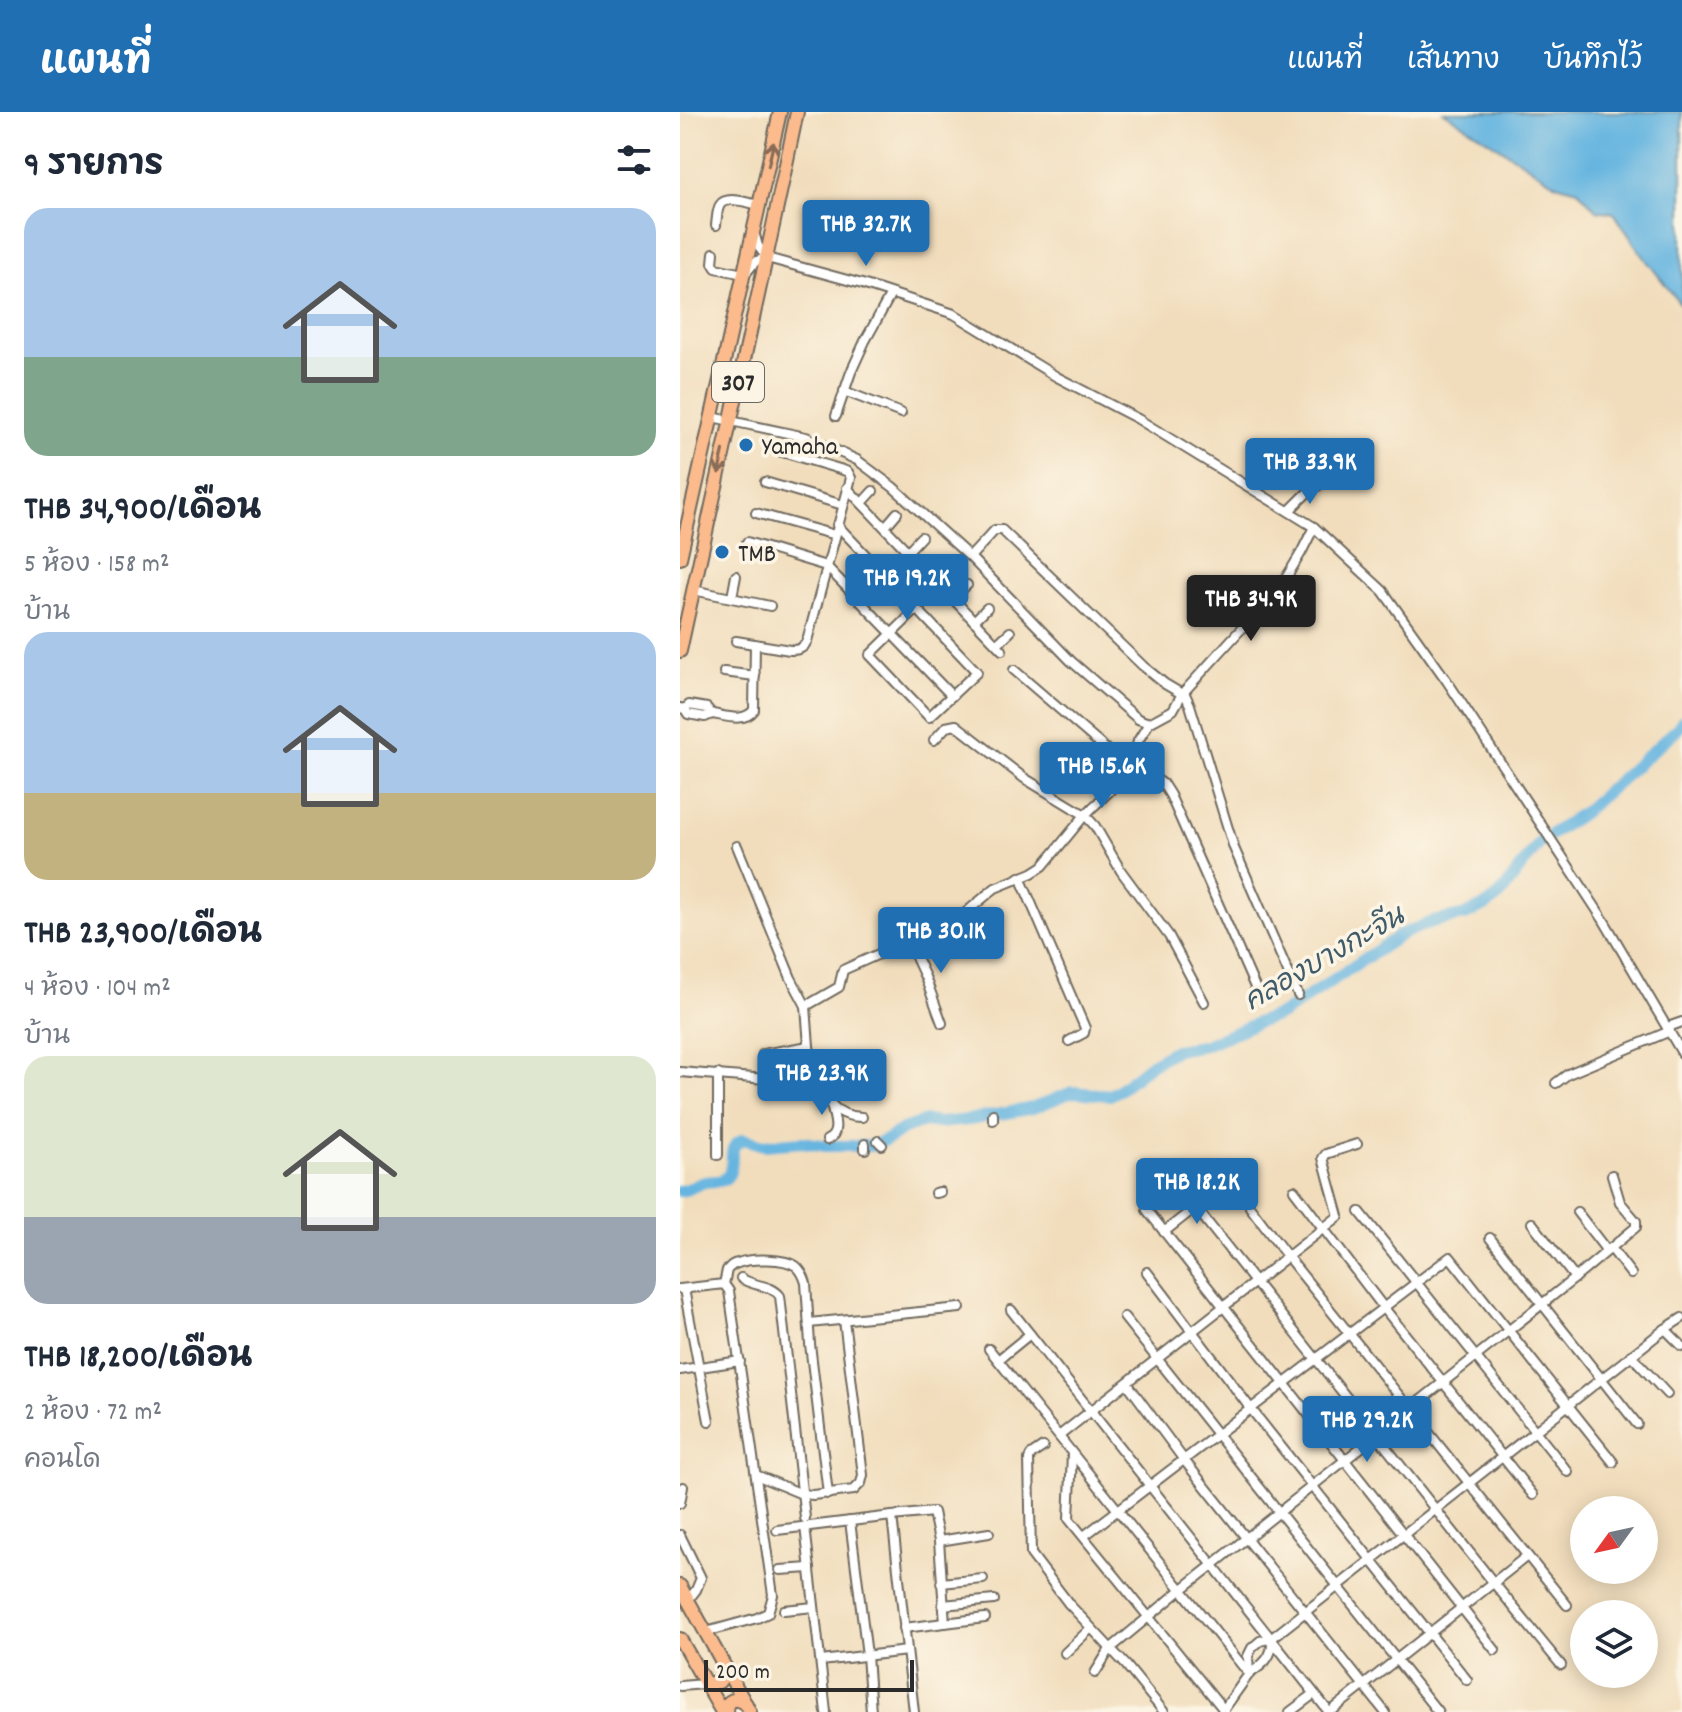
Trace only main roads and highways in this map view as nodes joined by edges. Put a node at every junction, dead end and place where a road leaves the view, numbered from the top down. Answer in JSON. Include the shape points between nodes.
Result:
{"nodes":[{"id":1,"x":780,"y":112,"type":"edge"},
{"id":2,"x":797,"y":112,"type":"edge"},
{"id":3,"x":736,"y":304,"type":"junction"},
{"id":4,"x":755,"y":308,"type":"junction"},
{"id":5,"x":680,"y":558,"type":"edge"},
{"id":6,"x":680,"y":651,"type":"edge"},
{"id":7,"x":680,"y":1586,"type":"edge"},
{"id":8,"x":682,"y":1644,"type":"edge"},
{"id":9,"x":726,"y":1668,"type":"junction"},
{"id":10,"x":705,"y":1684,"type":"junction"},
{"id":11,"x":748,"y":1708,"type":"edge"},
{"id":12,"x":724,"y":1712,"type":"edge"}],
"edges":[{"from":3,"to":1,"type":"main road","number":"307","one_way":true},
{"from":2,"to":4,"type":"main road","number":"307"},
{"from":3,"to":4,"type":"main road"},
{"from":3,"to":5,"type":"main road","number":"307"},
{"from":4,"to":6,"type":"main road","number":"307","one_way":true},
{"from":7,"to":9,"type":"main road"},
{"from":8,"to":10,"type":"main road"},
{"from":9,"to":10,"type":"main road","via":[[719,1682]]},
{"from":9,"to":11,"type":"main road"},
{"from":10,"to":12,"type":"main road"},
{"from":11,"to":12,"type":"main road","via":[[733,1699]]}]}
